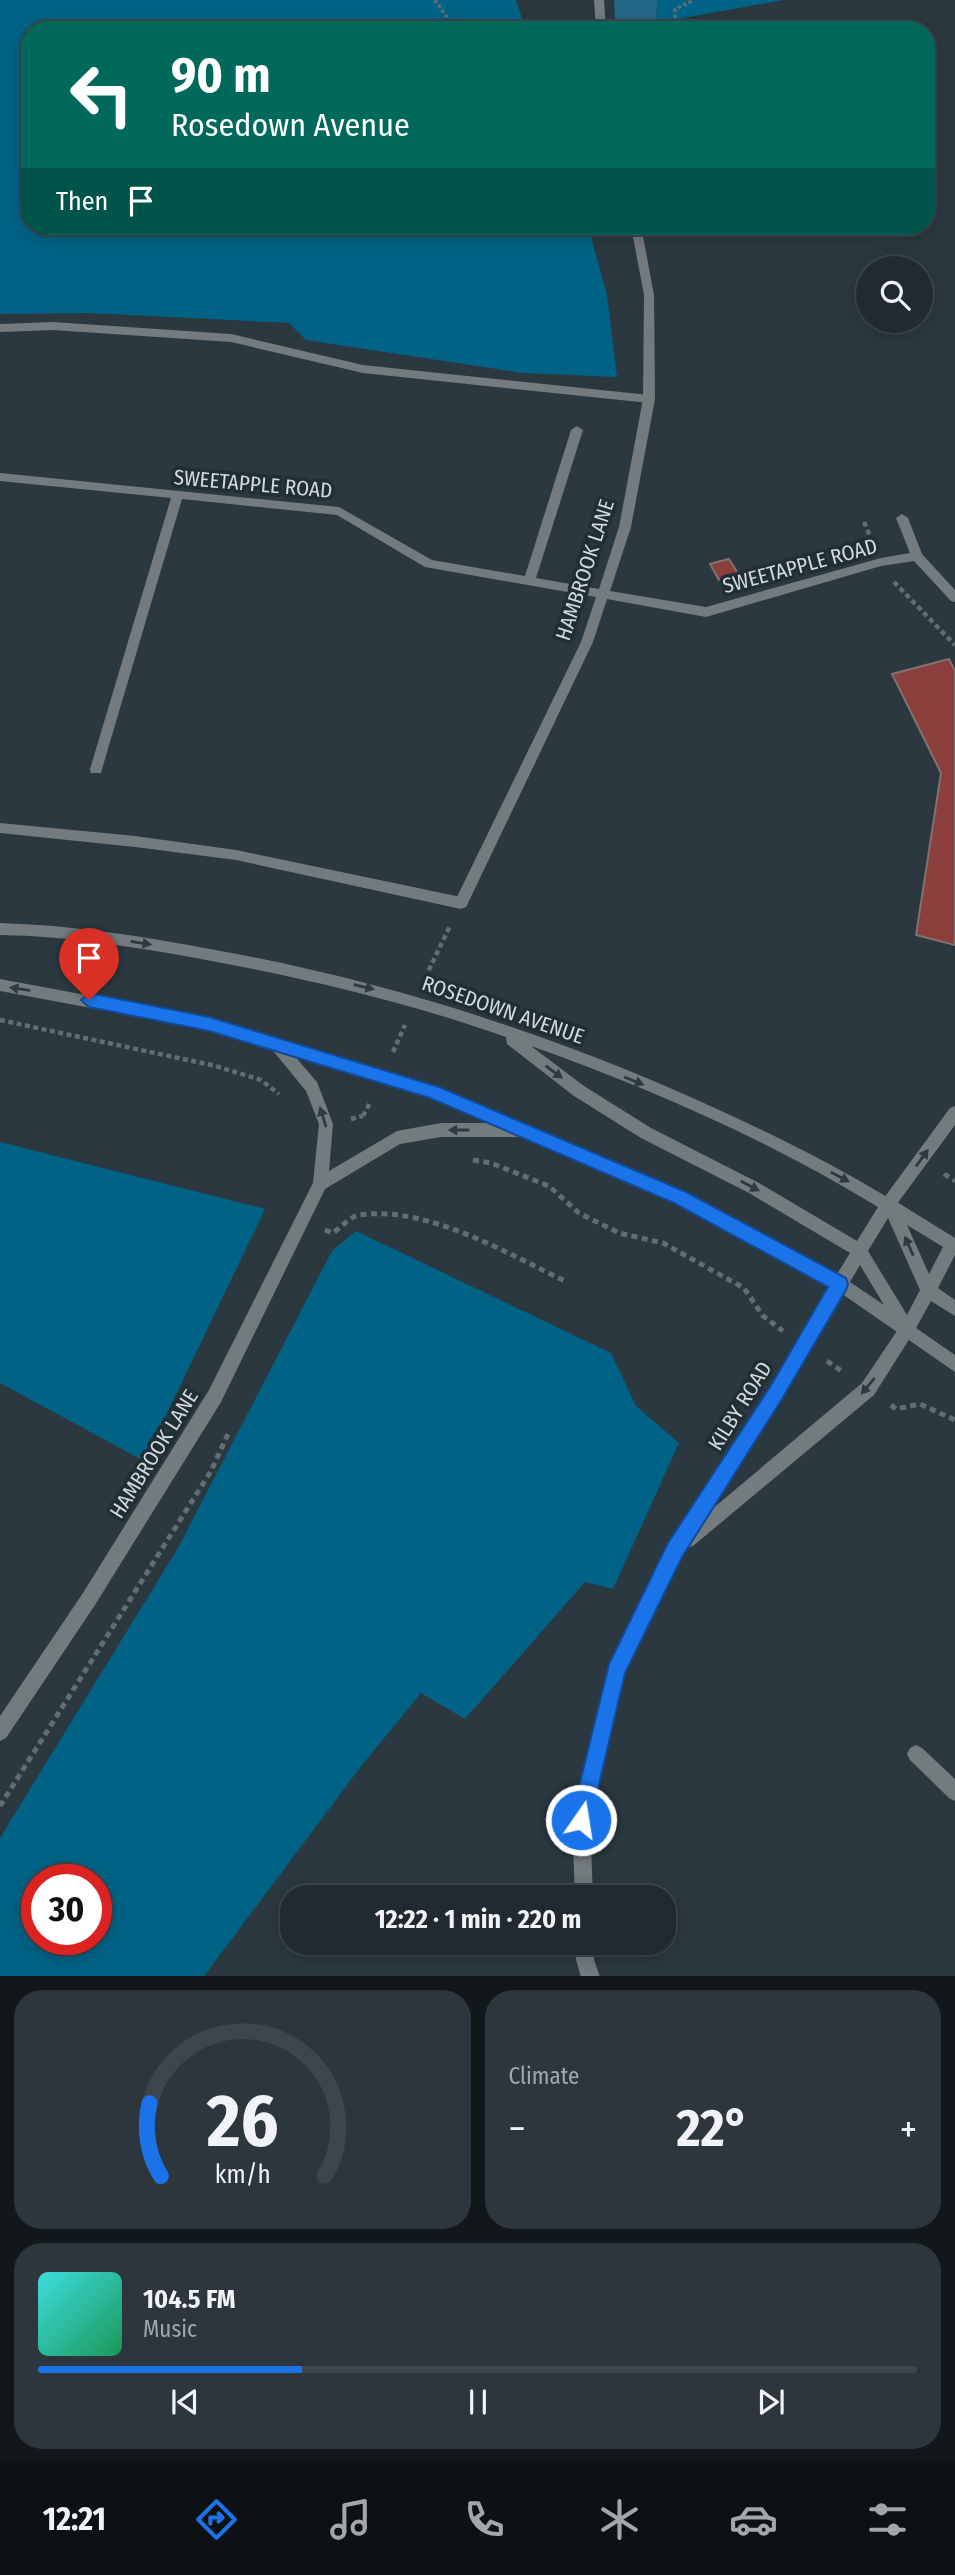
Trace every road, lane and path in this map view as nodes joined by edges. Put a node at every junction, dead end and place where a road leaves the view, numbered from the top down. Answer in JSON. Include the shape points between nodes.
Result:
{"nodes":[{"id":1,"x":435,"y":0,"type":"edge"},
{"id":2,"x":599,"y":0,"type":"edge"},
{"id":3,"x":694,"y":0,"type":"edge"},
{"id":4,"x":450,"y":21,"type":"edge"},
{"id":5,"x":600,"y":21,"type":"edge"},
{"id":6,"x":675,"y":21,"type":"edge"},
{"id":7,"x":638,"y":235,"type":"edge"},
{"id":8,"x":0,"y":328,"type":"edge"},
{"id":9,"x":649,"y":399,"type":"junction"},
{"id":10,"x":576,"y":430,"type":"dead end"},
{"id":11,"x":0,"y":477,"type":"edge"},
{"id":12,"x":177,"y":497,"type":"junction"},
{"id":13,"x":902,"y":518,"type":"dead end"},
{"id":14,"x":864,"y":522,"type":"dead end"},
{"id":15,"x":917,"y":556,"type":"junction"},
{"id":16,"x":881,"y":562,"type":"junction"},
{"id":17,"x":529,"y":582,"type":"junction"},
{"id":18,"x":604,"y":593,"type":"junction"},
{"id":19,"x":955,"y":598,"type":"edge"},
{"id":20,"x":955,"y":645,"type":"edge"},
{"id":21,"x":96,"y":769,"type":"dead end"},
{"id":22,"x":0,"y":828,"type":"edge"},
{"id":23,"x":0,"y":929,"type":"edge"},
{"id":24,"x":0,"y":985,"type":"edge"},
{"id":25,"x":0,"y":1020,"type":"edge"},
{"id":26,"x":500,"y":1030,"type":"junction"},
{"id":27,"x":275,"y":1043,"type":"junction"},
{"id":28,"x":287,"y":1102,"type":"dead end"},
{"id":29,"x":955,"y":1113,"type":"edge"},
{"id":30,"x":363,"y":1116,"type":"dead end"},
{"id":31,"x":326,"y":1124,"type":"junction"},
{"id":32,"x":527,"y":1130,"type":"junction"},
{"id":33,"x":464,"y":1159,"type":"dead end"},
{"id":34,"x":320,"y":1184,"type":"junction"},
{"id":35,"x":889,"y":1203,"type":"junction"},
{"id":36,"x":302,"y":1220,"type":"junction"},
{"id":37,"x":954,"y":1243,"type":"edge"},
{"id":38,"x":860,"y":1251,"type":"junction"},
{"id":39,"x":567,"y":1282,"type":"dead end"},
{"id":40,"x":840,"y":1284,"type":"junction"},
{"id":41,"x":928,"y":1290,"type":"junction"},
{"id":42,"x":955,"y":1309,"type":"edge"},
{"id":43,"x":907,"y":1329,"type":"junction"},
{"id":44,"x":803,"y":1345,"type":"junction"},
{"id":45,"x":955,"y":1364,"type":"edge"},
{"id":46,"x":868,"y":1389,"type":"junction"},
{"id":47,"x":955,"y":1420,"type":"edge"},
{"id":48,"x":675,"y":1550,"type":"junction"},
{"id":49,"x":0,"y":1732,"type":"edge"},
{"id":50,"x":916,"y":1754,"type":"dead end"},
{"id":51,"x":955,"y":1792,"type":"edge"},
{"id":52,"x":584,"y":1885,"type":"edge"},
{"id":53,"x":585,"y":1955,"type":"edge"},
{"id":54,"x":591,"y":1976,"type":"edge"}],
"edges":[{"from":1,"to":4,"type":"path"},
{"from":2,"to":5,"type":"street"},
{"from":3,"to":6,"type":"path","via":[[675,9]]},
{"from":7,"to":9,"type":"street","name":"HAMBROOK LANE","via":[[649,295]]},
{"from":8,"to":9,"type":"street","via":[[53,326],[231,338],[363,369]]},
{"from":9,"to":18,"type":"street","name":"HAMBROOK LANE","via":[[625,527]]},
{"from":10,"to":17,"type":"street"},
{"from":11,"to":12,"type":"street","name":"SWEETAPPLE ROAD"},
{"from":12,"to":17,"type":"street","name":"SWEETAPPLE ROAD","via":[[340,511],[429,564]]},
{"from":12,"to":21,"type":"street"},
{"from":13,"to":15,"type":"street"},
{"from":14,"to":16,"type":"path"},
{"from":15,"to":16,"type":"street","name":"SWEETAPPLE ROAD"},
{"from":15,"to":19,"type":"street"},
{"from":16,"to":18,"type":"street","name":"SWEETAPPLE ROAD","via":[[706,612]]},
{"from":16,"to":20,"type":"path","via":[[902,594]]},
{"from":17,"to":18,"type":"street","name":"SWEETAPPLE ROAD"},
{"from":18,"to":22,"type":"street","name":"HAMBROOK LANE","via":[[587,642],[461,903],[269,861]]},
{"from":23,"to":26,"type":"street","name":"ROSEDOWN AVENUE","one_way":true,"via":[[123,940],[223,956],[385,992]]},
{"from":27,"to":24,"type":"street","one_way":true,"via":[[182,1019]]},
{"from":25,"to":28,"type":"path","via":[[216,1066],[261,1080]]},
{"from":26,"to":35,"type":"street","name":"ROSEDOWN AVENUE","one_way":true,"via":[[682,1101],[802,1156]]},
{"from":26,"to":38,"type":"street","one_way":true,"via":[[579,1091],[646,1133],[754,1188]]},
{"from":31,"to":27,"type":"street","name":"HAMBROOK LANE","one_way":true,"via":[[312,1087]]},
{"from":27,"to":32,"type":"street","via":[[433,1092]]},
{"from":35,"to":29,"type":"street","name":"KILBY ROAD","one_way":true},
{"from":30,"to":31,"type":"path"},
{"from":31,"to":34,"type":"street","name":"HAMBROOK LANE"},
{"from":32,"to":34,"type":"street","one_way":true,"via":[[441,1130],[397,1138]]},
{"from":32,"to":40,"type":"street","via":[[680,1198]]},
{"from":33,"to":44,"type":"path","via":[[491,1163],[549,1186],[589,1218],[619,1233],[663,1243],[744,1288],[763,1316]]},
{"from":34,"to":36,"type":"street","name":"HAMBROOK LANE"},
{"from":35,"to":37,"type":"street","name":"ROSEDOWN AVENUE"},
{"from":35,"to":38,"type":"street","name":"KILBY ROAD"},
{"from":41,"to":35,"type":"street","one_way":true},
{"from":36,"to":39,"type":"path","via":[[333,1233],[357,1214],[404,1217],[456,1229]]},
{"from":36,"to":49,"type":"street","name":"HAMBROOK LANE","via":[[215,1396]]},
{"from":37,"to":41,"type":"street","name":"KILBY ROAD"},
{"from":38,"to":40,"type":"street","name":"KILBY ROAD"},
{"from":38,"to":43,"type":"street"},
{"from":40,"to":43,"type":"street"},
{"from":40,"to":44,"type":"street","name":"KILBY ROAD"},
{"from":41,"to":42,"type":"street"},
{"from":41,"to":43,"type":"street","name":"KILBY ROAD"},
{"from":43,"to":45,"type":"street"},
{"from":43,"to":46,"type":"street","name":"KILBY ROAD","one_way":true},
{"from":44,"to":46,"type":"path"},
{"from":44,"to":48,"type":"street","name":"KILBY ROAD"},
{"from":46,"to":47,"type":"path","via":[[895,1409],[920,1404]]},
{"from":46,"to":48,"type":"street","name":"KILBY ROAD"},
{"from":48,"to":52,"type":"street","name":"KILBY ROAD","via":[[616,1671],[581,1820]]},
{"from":50,"to":51,"type":"street"},
{"from":53,"to":54,"type":"street"}]}
